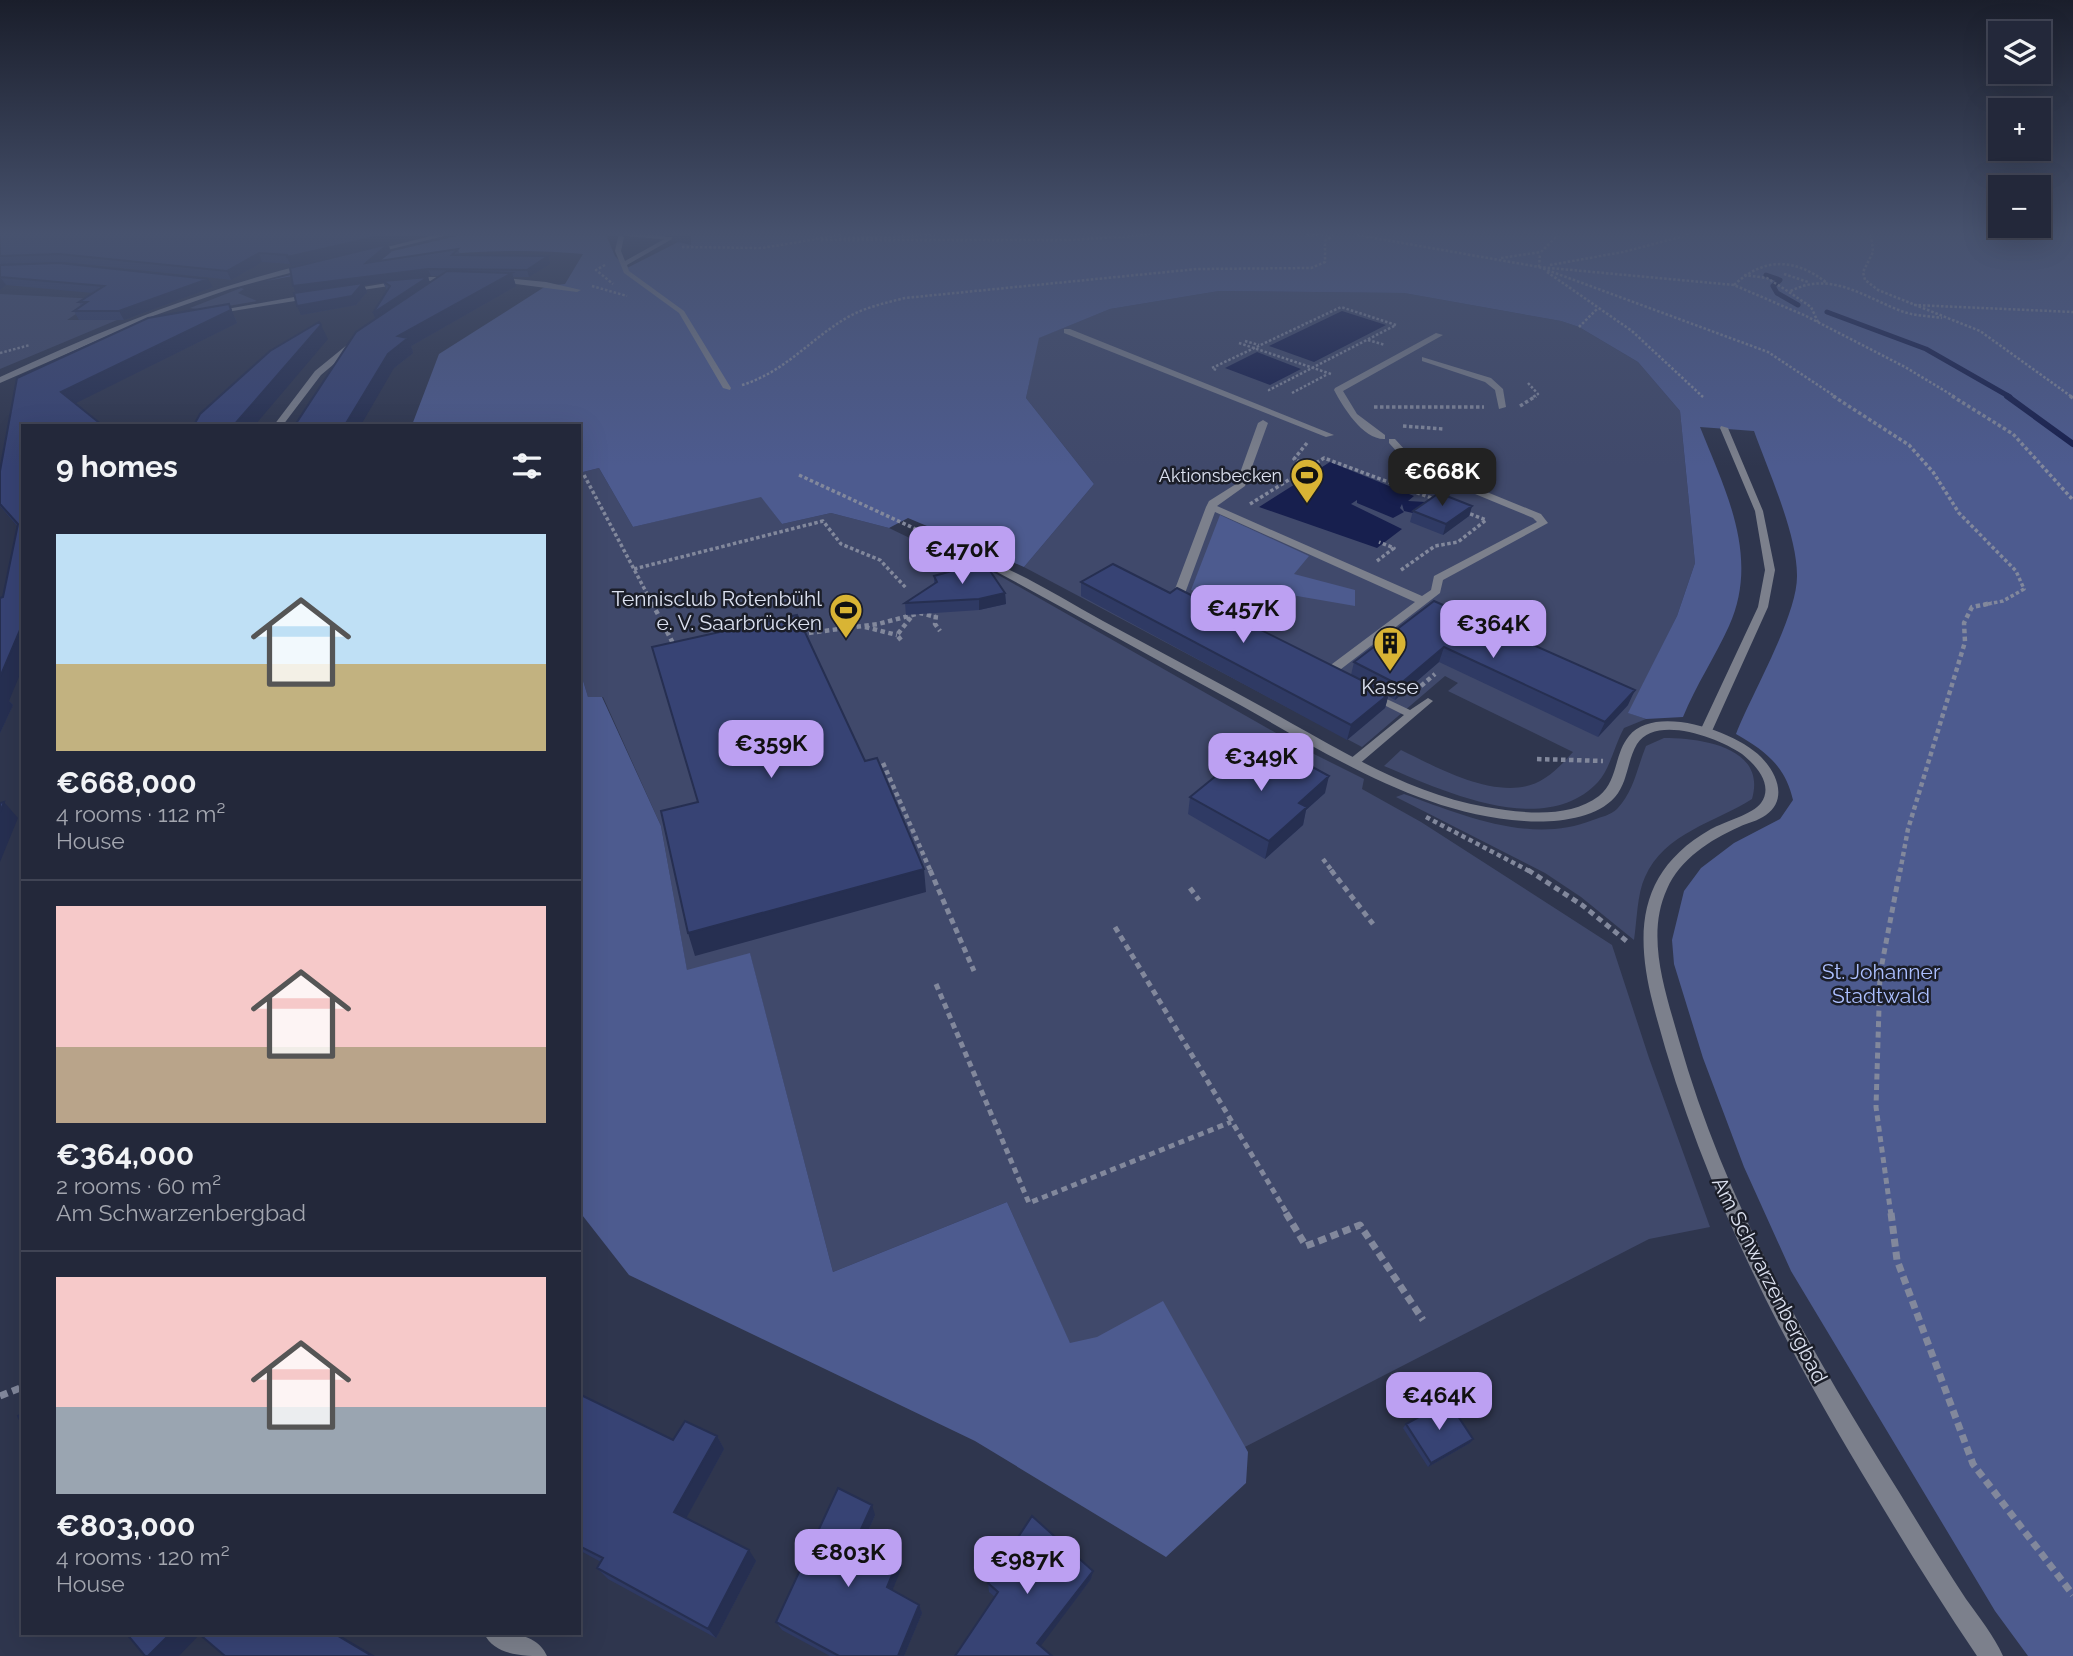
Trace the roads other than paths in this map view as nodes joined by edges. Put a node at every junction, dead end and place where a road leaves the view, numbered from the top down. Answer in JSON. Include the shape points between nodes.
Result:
{"nodes":[{"id":1,"x":162,"y":312,"type":"edge"},
{"id":2,"x":212,"y":312,"type":"edge"},
{"id":3,"x":682,"y":312,"type":"edge"},
{"id":4,"x":208,"y":313,"type":"edge"},
{"id":5,"x":152,"y":316,"type":"junction"},
{"id":6,"x":179,"y":317,"type":"edge"},
{"id":7,"x":1067,"y":331,"type":"dead end"},
{"id":8,"x":1439,"y":335,"type":"dead end"},
{"id":9,"x":362,"y":338,"type":"edge"},
{"id":10,"x":1425,"y":359,"type":"dead end"},
{"id":11,"x":0,"y":380,"type":"edge"},
{"id":12,"x":727,"y":388,"type":"road end"},
{"id":13,"x":1502,"y":407,"type":"road end"},
{"id":14,"x":1263,"y":423,"type":"dead end"},
{"id":15,"x":279,"y":424,"type":"edge"},
{"id":16,"x":1724,"y":428,"type":"dead end"},
{"id":17,"x":1329,"y":435,"type":"dead end"},
{"id":18,"x":1211,"y":507,"type":"junction"},
{"id":19,"x":992,"y":565,"type":"road end"},
{"id":20,"x":1423,"y":601,"type":"junction"},
{"id":21,"x":1203,"y":610,"type":"edge"},
{"id":22,"x":1315,"y":666,"type":"edge"},
{"id":23,"x":1359,"y":688,"type":"edge"},
{"id":24,"x":1374,"y":696,"type":"joint"},
{"id":25,"x":1428,"y":701,"type":"dead end"},
{"id":26,"x":1410,"y":714,"type":"junction"},
{"id":27,"x":1706,"y":731,"type":"junction"},
{"id":28,"x":1354,"y":762,"type":"junction"},
{"id":29,"x":499,"y":1635,"type":"edge"},
{"id":30,"x":535,"y":1656,"type":"edge"},
{"id":31,"x":1992,"y":1656,"type":"edge"}],
"edges":[{"from":1,"to":5,"type":"street"},
{"from":2,"to":4,"type":"street"},
{"from":3,"to":12,"type":"lane"},
{"from":5,"to":6,"type":"street"},
{"from":5,"to":11,"type":"street"},
{"from":7,"to":17,"type":"street"},
{"from":8,"to":20,"type":"street","via":[[1338,390],[1353,416],[1412,463],[1537,516],[1543,523],[1438,578],[1436,591]]},
{"from":9,"to":15,"type":"street","via":[[318,373]]},
{"from":10,"to":13,"type":"street","via":[[1488,380],[1499,389]]},
{"from":14,"to":18,"type":"street","via":[[1240,486]]},
{"from":16,"to":27,"type":"lane","via":[[1759,511],[1770,570],[1763,607]]},
{"from":18,"to":20,"type":"street"},
{"from":18,"to":21,"type":"street","via":[[1178,597]]},
{"from":19,"to":28,"type":"street","name":"Am Schwarzenbergbad"},
{"from":20,"to":22,"type":"street","via":[[1333,675]]},
{"from":23,"to":24,"type":"street"},
{"from":24,"to":26,"type":"lane"},
{"from":25,"to":26,"type":"lane"},
{"from":26,"to":28,"type":"lane"},
{"from":27,"to":28,"type":"street","name":"Am Schwarzenbergbad","via":[[1679,726],[1643,729],[1634,736],[1615,790],[1601,802],[1556,816],[1491,812],[1462,805]]},
{"from":27,"to":31,"type":"street","name":"Am Schwarzenbergbad","via":[[1731,741],[1760,764],[1771,779],[1773,794],[1763,810],[1714,833],[1682,856],[1662,882],[1650,936],[1675,1055],[1714,1167],[1762,1272],[1845,1427]]},
{"from":29,"to":30,"type":"street"}]}
